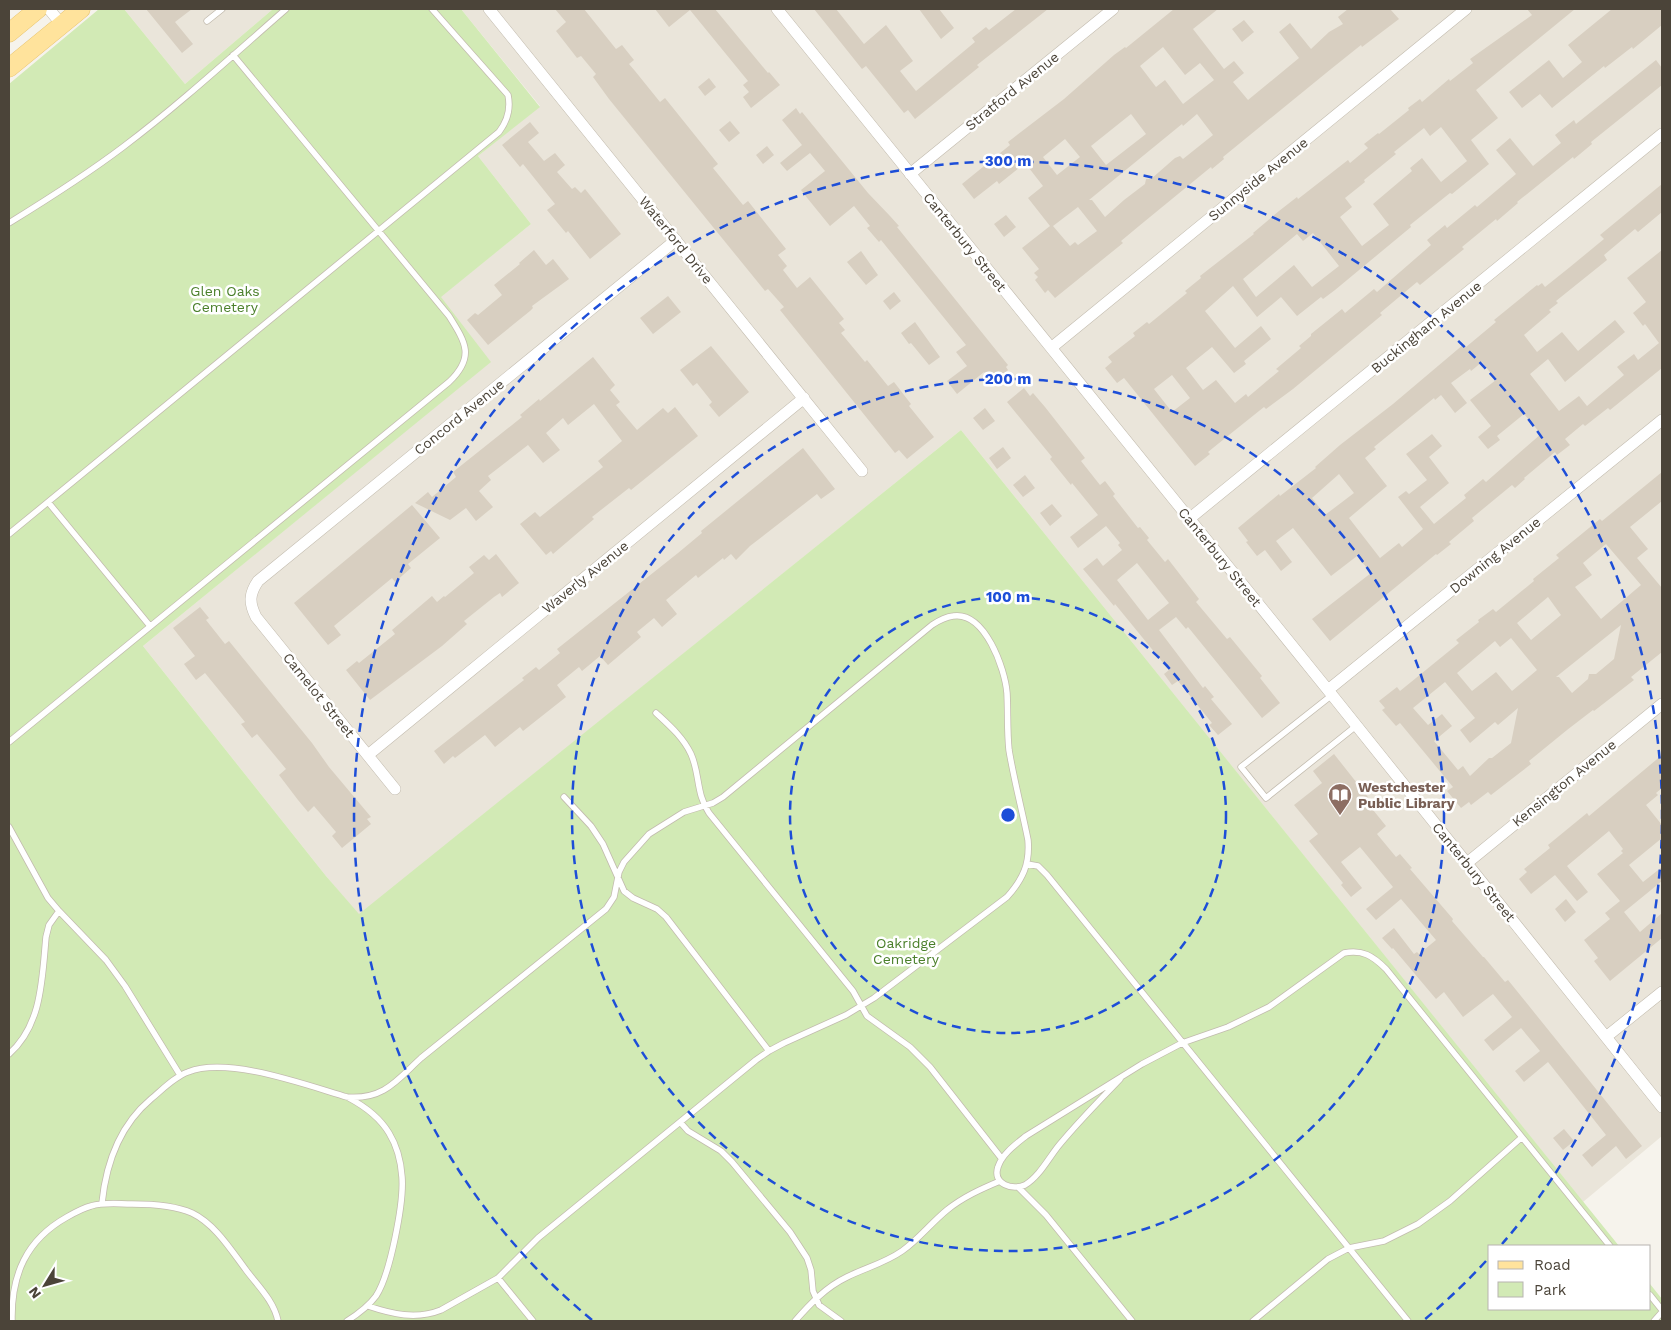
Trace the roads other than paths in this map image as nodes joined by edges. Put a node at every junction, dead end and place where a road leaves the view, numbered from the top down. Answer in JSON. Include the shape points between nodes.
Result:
{"nodes":[{"id":1,"x":38,"y":9,"type":"edge"},
{"id":2,"x":49,"y":9,"type":"edge"},
{"id":3,"x":81,"y":9,"type":"edge"},
{"id":4,"x":222,"y":9,"type":"edge"},
{"id":5,"x":286,"y":9,"type":"edge"},
{"id":6,"x":432,"y":9,"type":"edge"},
{"id":7,"x":489,"y":9,"type":"edge"},
{"id":8,"x":777,"y":9,"type":"edge"},
{"id":9,"x":1113,"y":9,"type":"edge"},
{"id":10,"x":1466,"y":9,"type":"edge"},
{"id":11,"x":207,"y":21,"type":"dead end"},
{"id":12,"x":62,"y":25,"type":"junction"},
{"id":13,"x":9,"y":33,"type":"edge"},
{"id":14,"x":233,"y":55,"type":"junction"},
{"id":15,"x":9,"y":68,"type":"edge"},
{"id":16,"x":1662,"y":134,"type":"edge"},
{"id":17,"x":910,"y":174,"type":"junction"},
{"id":18,"x":9,"y":223,"type":"edge"},
{"id":19,"x":378,"y":230,"type":"junction"},
{"id":20,"x":676,"y":240,"type":"junction"},
{"id":21,"x":1051,"y":348,"type":"junction"},
{"id":22,"x":804,"y":398,"type":"junction"},
{"id":23,"x":1662,"y":420,"type":"edge"},
{"id":24,"x":862,"y":471,"type":"dead end"},
{"id":25,"x":48,"y":502,"type":"junction"},
{"id":26,"x":1189,"y":519,"type":"junction"},
{"id":27,"x":9,"y":534,"type":"edge"},
{"id":28,"x":250,"y":598,"type":"joint"},
{"id":29,"x":150,"y":626,"type":"junction"},
{"id":30,"x":1330,"y":692,"type":"junction"},
{"id":31,"x":1662,"y":704,"type":"edge"},
{"id":32,"x":656,"y":713,"type":"dead end"},
{"id":33,"x":1356,"y":726,"type":"junction"},
{"id":34,"x":9,"y":742,"type":"edge"},
{"id":35,"x":368,"y":756,"type":"junction"},
{"id":36,"x":395,"y":789,"type":"dead end"},
{"id":37,"x":564,"y":797,"type":"dead end"},
{"id":38,"x":704,"y":805,"type":"junction"},
{"id":39,"x":9,"y":827,"type":"edge"},
{"id":40,"x":1467,"y":863,"type":"junction"},
{"id":41,"x":1027,"y":864,"type":"junction"},
{"id":42,"x":618,"y":877,"type":"junction"},
{"id":43,"x":59,"y":911,"type":"junction"},
{"id":44,"x":1662,"y":992,"type":"edge"},
{"id":45,"x":861,"y":1006,"type":"junction"},
{"id":46,"x":1606,"y":1037,"type":"junction"},
{"id":47,"x":1182,"y":1043,"type":"junction"},
{"id":48,"x":769,"y":1051,"type":"junction"},
{"id":49,"x":9,"y":1054,"type":"edge"},
{"id":50,"x":180,"y":1076,"type":"junction"},
{"id":51,"x":1120,"y":1079,"type":"junction"},
{"id":52,"x":348,"y":1097,"type":"junction"},
{"id":53,"x":1662,"y":1107,"type":"edge"},
{"id":54,"x":680,"y":1122,"type":"junction"},
{"id":55,"x":1521,"y":1138,"type":"junction"},
{"id":56,"x":1002,"y":1159,"type":"junction"},
{"id":57,"x":1000,"y":1181,"type":"junction"},
{"id":58,"x":1019,"y":1188,"type":"junction"},
{"id":59,"x":102,"y":1203,"type":"junction"},
{"id":60,"x":1609,"y":1245,"type":"edge"},
{"id":61,"x":1349,"y":1248,"type":"junction"},
{"id":62,"x":498,"y":1278,"type":"junction"},
{"id":63,"x":1651,"y":1296,"type":"edge"},
{"id":64,"x":816,"y":1298,"type":"junction"},
{"id":65,"x":368,"y":1306,"type":"junction"},
{"id":66,"x":1662,"y":1311,"type":"edge"},
{"id":67,"x":12,"y":1321,"type":"edge"},
{"id":68,"x":278,"y":1321,"type":"edge"},
{"id":69,"x":347,"y":1321,"type":"edge"},
{"id":70,"x":533,"y":1321,"type":"edge"},
{"id":71,"x":795,"y":1321,"type":"edge"},
{"id":72,"x":841,"y":1321,"type":"edge"},
{"id":73,"x":1132,"y":1321,"type":"edge"},
{"id":74,"x":1253,"y":1321,"type":"edge"},
{"id":75,"x":1408,"y":1321,"type":"edge"},
{"id":76,"x":1654,"y":1321,"type":"edge"}],
"edges":[{"from":1,"to":13,"type":"main road"},
{"from":2,"to":12,"type":"street"},
{"from":3,"to":12,"type":"main road"},
{"from":4,"to":11,"type":"lane"},
{"from":5,"to":14,"type":"lane"},
{"from":6,"to":19,"type":"lane","via":[[503,87],[510,103],[508,118],[499,132]]},
{"from":7,"to":20,"type":"street","name":"Waterford Drive"},
{"from":8,"to":17,"type":"street","name":"Canterbury Street"},
{"from":9,"to":17,"type":"street","name":"Stratford Avenue"},
{"from":10,"to":21,"type":"street","name":"Sunnyside Avenue"},
{"from":12,"to":15,"type":"main road"},
{"from":14,"to":18,"type":"lane","via":[[124,146]]},
{"from":14,"to":19,"type":"lane"},
{"from":16,"to":26,"type":"street","name":"Buckingham Avenue"},
{"from":17,"to":21,"type":"street","name":"Canterbury Street"},
{"from":19,"to":25,"type":"lane"},
{"from":19,"to":29,"type":"lane","via":[[449,316],[464,342],[466,359],[449,382]]},
{"from":20,"to":22,"type":"street","name":"Waterford Drive"},
{"from":20,"to":28,"type":"street","name":"Concord Avenue","via":[[258,581]]},
{"from":21,"to":26,"type":"street","name":"Canterbury Street"},
{"from":22,"to":24,"type":"street","name":"Waterford Drive"},
{"from":22,"to":35,"type":"street","name":"Waverly Avenue"},
{"from":23,"to":30,"type":"street","name":"Downing Avenue"},
{"from":25,"to":27,"type":"lane"},
{"from":25,"to":29,"type":"lane"},
{"from":26,"to":30,"type":"street","name":"Canterbury Street"},
{"from":28,"to":35,"type":"street","name":"Camelot Street","via":[[256,617]]},
{"from":29,"to":34,"type":"lane"},
{"from":30,"to":33,"type":"street","name":"Canterbury Street"},
{"from":30,"to":33,"type":"lane","via":[[1241,767],[1266,798]]},
{"from":31,"to":40,"type":"street","name":"Kensington Avenue"},
{"from":32,"to":38,"type":"lane","via":[[691,754]]},
{"from":33,"to":40,"type":"street","name":"Canterbury Street"},
{"from":35,"to":36,"type":"street","name":"Camelot Street"},
{"from":37,"to":42,"type":"lane","via":[[599,838]]},
{"from":38,"to":41,"type":"lane","via":[[734,789],[932,625],[954,615],[972,621],[988,639],[1002,671],[1007,692],[1010,751],[1028,840]]},
{"from":38,"to":42,"type":"lane","via":[[684,812],[649,834],[624,862]]},
{"from":38,"to":45,"type":"lane","via":[[853,991]]},
{"from":39,"to":43,"type":"lane","via":[[48,898]]},
{"from":40,"to":46,"type":"street","name":"Canterbury Street"},
{"from":41,"to":45,"type":"lane","via":[[1018,884],[1007,896]]},
{"from":41,"to":47,"type":"lane","via":[[1043,869]]},
{"from":42,"to":48,"type":"lane","via":[[624,891],[666,917]]},
{"from":42,"to":52,"type":"lane","via":[[614,897],[606,909],[421,1058],[396,1083],[371,1096]]},
{"from":43,"to":49,"type":"lane","via":[[49,925],[46,937],[37,1009],[19,1044]]},
{"from":43,"to":50,"type":"lane","via":[[106,960]]},
{"from":44,"to":46,"type":"street"},
{"from":45,"to":48,"type":"lane"},
{"from":45,"to":56,"type":"lane","via":[[872,1021],[910,1047],[930,1067]]},
{"from":46,"to":53,"type":"street","name":"Canterbury Street"},
{"from":47,"to":51,"type":"lane"},
{"from":47,"to":55,"type":"lane","via":[[1269,1007],[1344,953],[1369,954],[1386,969]]},
{"from":47,"to":61,"type":"lane"},
{"from":48,"to":54,"type":"lane"},
{"from":50,"to":52,"type":"lane","via":[[199,1069],[249,1070]]},
{"from":50,"to":59,"type":"lane","via":[[137,1112],[121,1134],[104,1184]]},
{"from":51,"to":56,"type":"lane","via":[[1026,1136]]},
{"from":51,"to":58,"type":"lane","via":[[1060,1144],[1035,1177]]},
{"from":52,"to":65,"type":"lane","via":[[389,1132],[402,1178],[402,1197],[389,1260],[377,1294]]},
{"from":54,"to":62,"type":"lane","via":[[538,1238]]},
{"from":54,"to":64,"type":"lane","via":[[732,1162],[790,1232],[807,1258]]},
{"from":55,"to":60,"type":"lane"},
{"from":55,"to":61,"type":"lane","via":[[1450,1201],[1418,1224],[1384,1241]]},
{"from":56,"to":57,"type":"lane","via":[[997,1168]]},
{"from":57,"to":58,"type":"lane","via":[[1006,1186]]},
{"from":57,"to":64,"type":"lane","via":[[961,1199],[902,1251],[846,1278]]},
{"from":58,"to":73,"type":"lane","via":[[1046,1215]]},
{"from":59,"to":67,"type":"lane","via":[[66,1218],[46,1230],[35,1242],[19,1272]]},
{"from":59,"to":68,"type":"lane","via":[[181,1209],[206,1222],[271,1303]]},
{"from":61,"to":74,"type":"lane","via":[[1328,1259]]},
{"from":61,"to":75,"type":"lane"},
{"from":62,"to":65,"type":"lane","via":[[431,1314],[405,1316]]},
{"from":62,"to":70,"type":"lane"},
{"from":63,"to":66,"type":"lane"},
{"from":64,"to":71,"type":"lane"},
{"from":64,"to":72,"type":"lane","via":[[819,1305]]},
{"from":65,"to":69,"type":"lane"},
{"from":66,"to":76,"type":"lane"}]}
